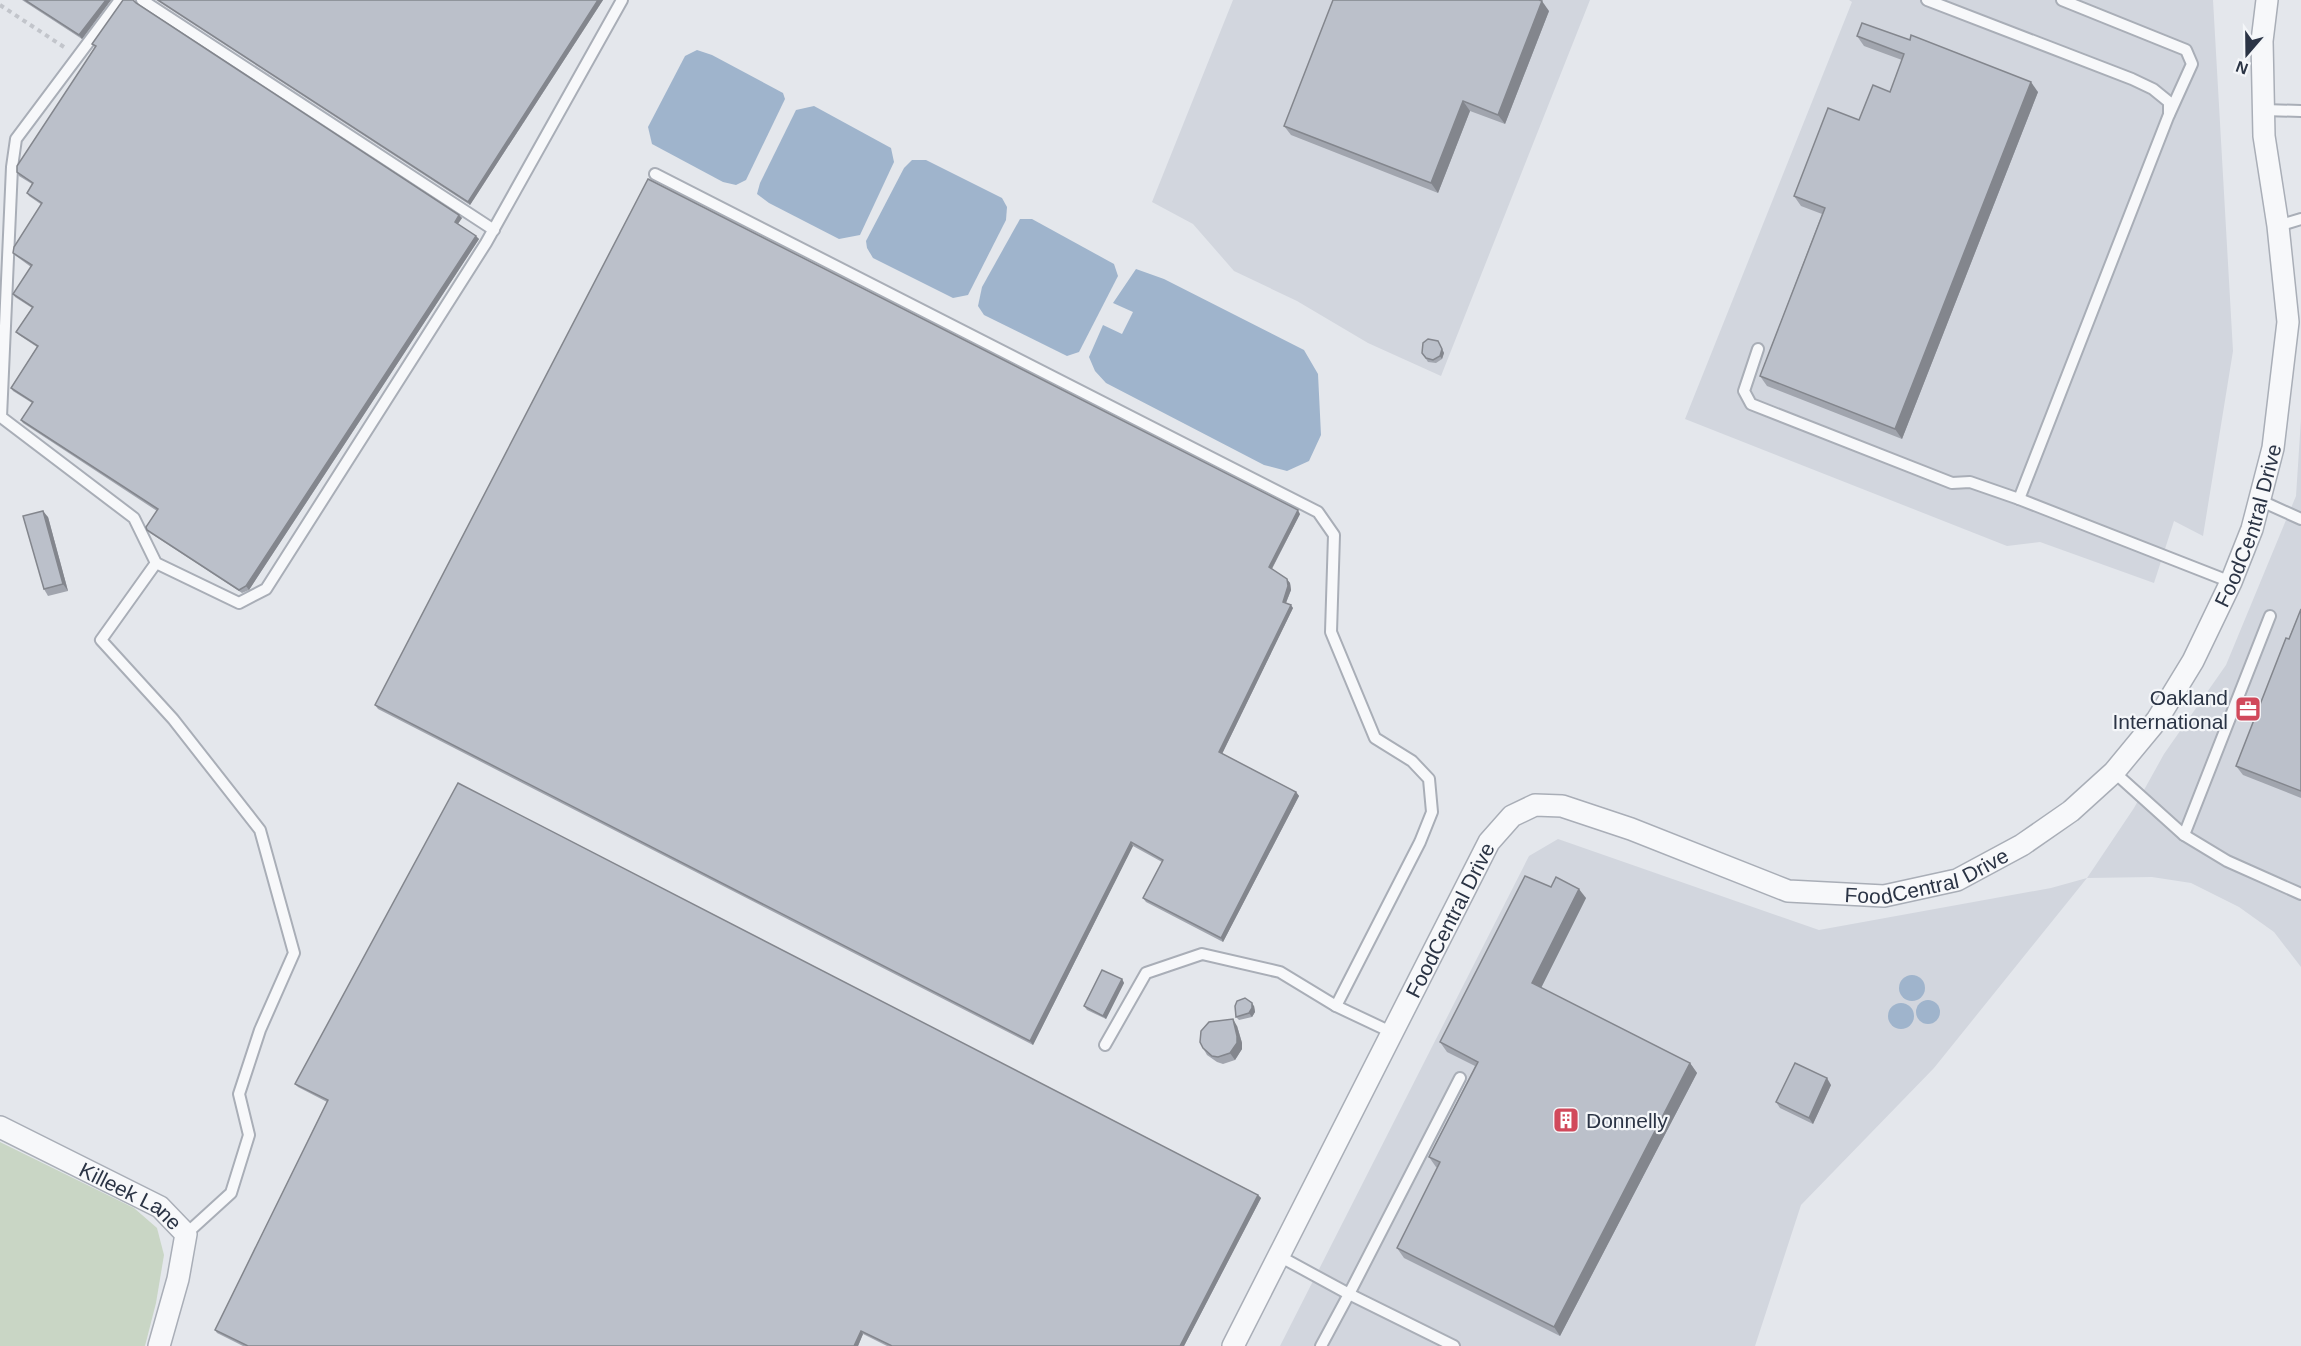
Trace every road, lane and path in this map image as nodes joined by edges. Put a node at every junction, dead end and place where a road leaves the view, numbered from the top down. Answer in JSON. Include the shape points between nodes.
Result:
{"nodes":[{"id":1,"x":120,"y":0,"type":"edge"},
{"id":2,"x":142,"y":0,"type":"edge"},
{"id":3,"x":622,"y":0,"type":"edge"},
{"id":4,"x":1927,"y":0,"type":"edge"},
{"id":5,"x":2062,"y":0,"type":"edge"},
{"id":6,"x":2267,"y":0,"type":"edge"},
{"id":7,"x":0,"y":5,"type":"edge"},
{"id":8,"x":78,"y":56,"type":"junction"},
{"id":9,"x":2264,"y":110,"type":"junction"},
{"id":10,"x":2301,"y":111,"type":"edge"},
{"id":11,"x":2168,"y":117,"type":"junction"},
{"id":12,"x":655,"y":174,"type":"dead end"},
{"id":13,"x":2301,"y":219,"type":"edge"},
{"id":14,"x":2278,"y":226,"type":"junction"},
{"id":15,"x":494,"y":230,"type":"junction"},
{"id":16,"x":1758,"y":349,"type":"dead end"},
{"id":17,"x":2019,"y":499,"type":"junction"},
{"id":18,"x":2259,"y":500,"type":"junction"},
{"id":19,"x":2301,"y":519,"type":"edge"},
{"id":20,"x":156,"y":563,"type":"junction"},
{"id":21,"x":2231,"y":582,"type":"junction"},
{"id":22,"x":2270,"y":616,"type":"dead end"},
{"id":23,"x":2114,"y":772,"type":"junction"},
{"id":24,"x":2184,"y":835,"type":"junction"},
{"id":25,"x":2301,"y":894,"type":"edge"},
{"id":26,"x":1336,"y":1005,"type":"junction"},
{"id":27,"x":1391,"y":1032,"type":"junction"},
{"id":28,"x":1105,"y":1045,"type":"dead end"},
{"id":29,"x":1460,"y":1078,"type":"dead end"},
{"id":30,"x":0,"y":1127,"type":"edge"},
{"id":31,"x":186,"y":1234,"type":"junction"},
{"id":32,"x":1279,"y":1256,"type":"junction"},
{"id":33,"x":1349,"y":1294,"type":"junction"},
{"id":34,"x":159,"y":1346,"type":"edge"},
{"id":35,"x":1233,"y":1346,"type":"edge"},
{"id":36,"x":1321,"y":1346,"type":"edge"},
{"id":37,"x":1454,"y":1346,"type":"edge"}],
"edges":[{"from":1,"to":8,"type":"lane"},
{"from":2,"to":15,"type":"lane"},
{"from":3,"to":15,"type":"lane"},
{"from":4,"to":11,"type":"lane","via":[[2153,89],[2169,102]]},
{"from":5,"to":11,"type":"lane","via":[[2186,50],[2192,64]]},
{"from":6,"to":9,"type":"street","name":"FoodCentral Drive","via":[[2262,41]]},
{"from":7,"to":8,"type":"path"},
{"from":8,"to":20,"type":"lane","via":[[16,139],[1,417],[134,519]]},
{"from":9,"to":10,"type":"lane"},
{"from":9,"to":14,"type":"street","name":"FoodCentral Drive","via":[[2264,136]]},
{"from":11,"to":17,"type":"lane"},
{"from":12,"to":26,"type":"lane","via":[[1318,512],[1334,535],[1331,632],[1375,738],[1412,761],[1429,779],[1432,812]]},
{"from":13,"to":14,"type":"lane"},
{"from":14,"to":18,"type":"street","name":"FoodCentral Drive","via":[[2288,322],[2273,448]]},
{"from":15,"to":20,"type":"lane","via":[[266,589],[240,603]]},
{"from":16,"to":17,"type":"lane","via":[[1744,391],[1751,404],[1952,483],[1970,482]]},
{"from":17,"to":21,"type":"lane"},
{"from":18,"to":19,"type":"lane"},
{"from":18,"to":21,"type":"street","name":"FoodCentral Drive"},
{"from":20,"to":31,"type":"lane","via":[[101,640],[173,719],[260,830],[294,953],[260,1030],[239,1094],[249,1135],[231,1193]]},
{"from":21,"to":23,"type":"street","name":"FoodCentral Drive","via":[[2193,661],[2157,720]]},
{"from":22,"to":24,"type":"lane"},
{"from":23,"to":24,"type":"lane"},
{"from":23,"to":27,"type":"street","name":"FoodCentral Drive","via":[[2072,812],[2022,845],[1957,880],[1884,896],[1788,891],[1595,815],[1562,806],[1535,805],[1512,816],[1489,842]]},
{"from":24,"to":25,"type":"lane","via":[[2227,861]]},
{"from":26,"to":27,"type":"lane"},
{"from":26,"to":28,"type":"lane","via":[[1280,972],[1202,954],[1146,973]]},
{"from":27,"to":32,"type":"street","name":"FoodCentral Drive"},
{"from":29,"to":33,"type":"lane"},
{"from":30,"to":31,"type":"street","name":"Killeek Lane","via":[[160,1207]]},
{"from":31,"to":34,"type":"street","name":"Killeek Lane"},
{"from":32,"to":33,"type":"lane"},
{"from":32,"to":35,"type":"street","name":"FoodCentral Drive"},
{"from":33,"to":36,"type":"lane"},
{"from":33,"to":37,"type":"lane"}]}
